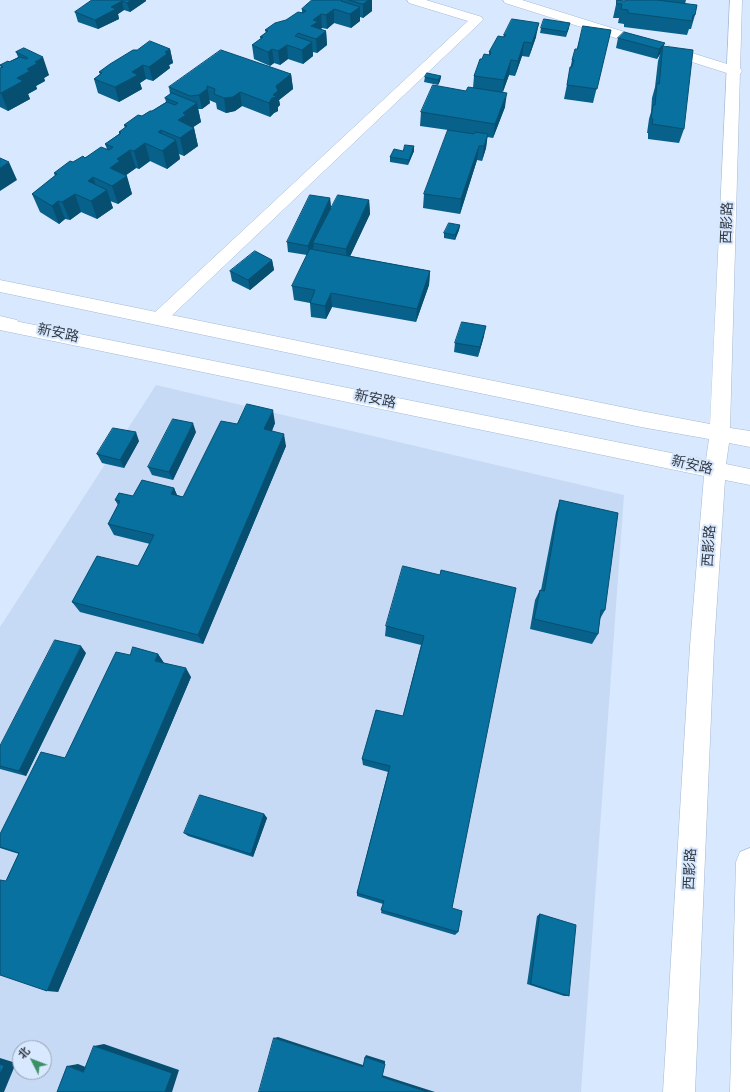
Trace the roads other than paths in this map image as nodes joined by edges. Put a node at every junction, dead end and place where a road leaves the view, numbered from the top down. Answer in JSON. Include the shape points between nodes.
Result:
{"nodes":[{"id":1,"x":413,"y":0,"type":"edge"},
{"id":2,"x":509,"y":0,"type":"edge"},
{"id":3,"x":736,"y":0,"type":"edge"},
{"id":4,"x":734,"y":71,"type":"junction"},
{"id":5,"x":0,"y":286,"type":"edge"},
{"id":6,"x":158,"y":319,"type":"junction"},
{"id":7,"x":4,"y":323,"type":"edge"},
{"id":8,"x":720,"y":434,"type":"junction"},
{"id":9,"x":750,"y":439,"type":"edge"},
{"id":10,"x":715,"y":471,"type":"junction"},
{"id":11,"x":750,"y":477,"type":"edge"},
{"id":12,"x":750,"y":862,"type":"edge"},
{"id":13,"x":679,"y":1092,"type":"edge"},
{"id":14,"x":746,"y":1092,"type":"edge"}],
"edges":[{"from":1,"to":6,"type":"main road","via":[[477,20]]},
{"from":2,"to":4,"type":"main road"},
{"from":3,"to":4,"type":"main road","name":"西影路"},
{"from":4,"to":8,"type":"main road","name":"西影路"},
{"from":5,"to":6,"type":"main road"},
{"from":6,"to":8,"type":"main road"},
{"from":7,"to":10,"type":"main road","name":"新安路"},
{"from":8,"to":9,"type":"main road"},
{"from":8,"to":10,"type":"main road","name":"西影路"},
{"from":10,"to":11,"type":"main road","name":"新安路"},
{"from":10,"to":13,"type":"main road","name":"西影路","via":[[702,646]]},
{"from":12,"to":14,"type":"main road"}]}
